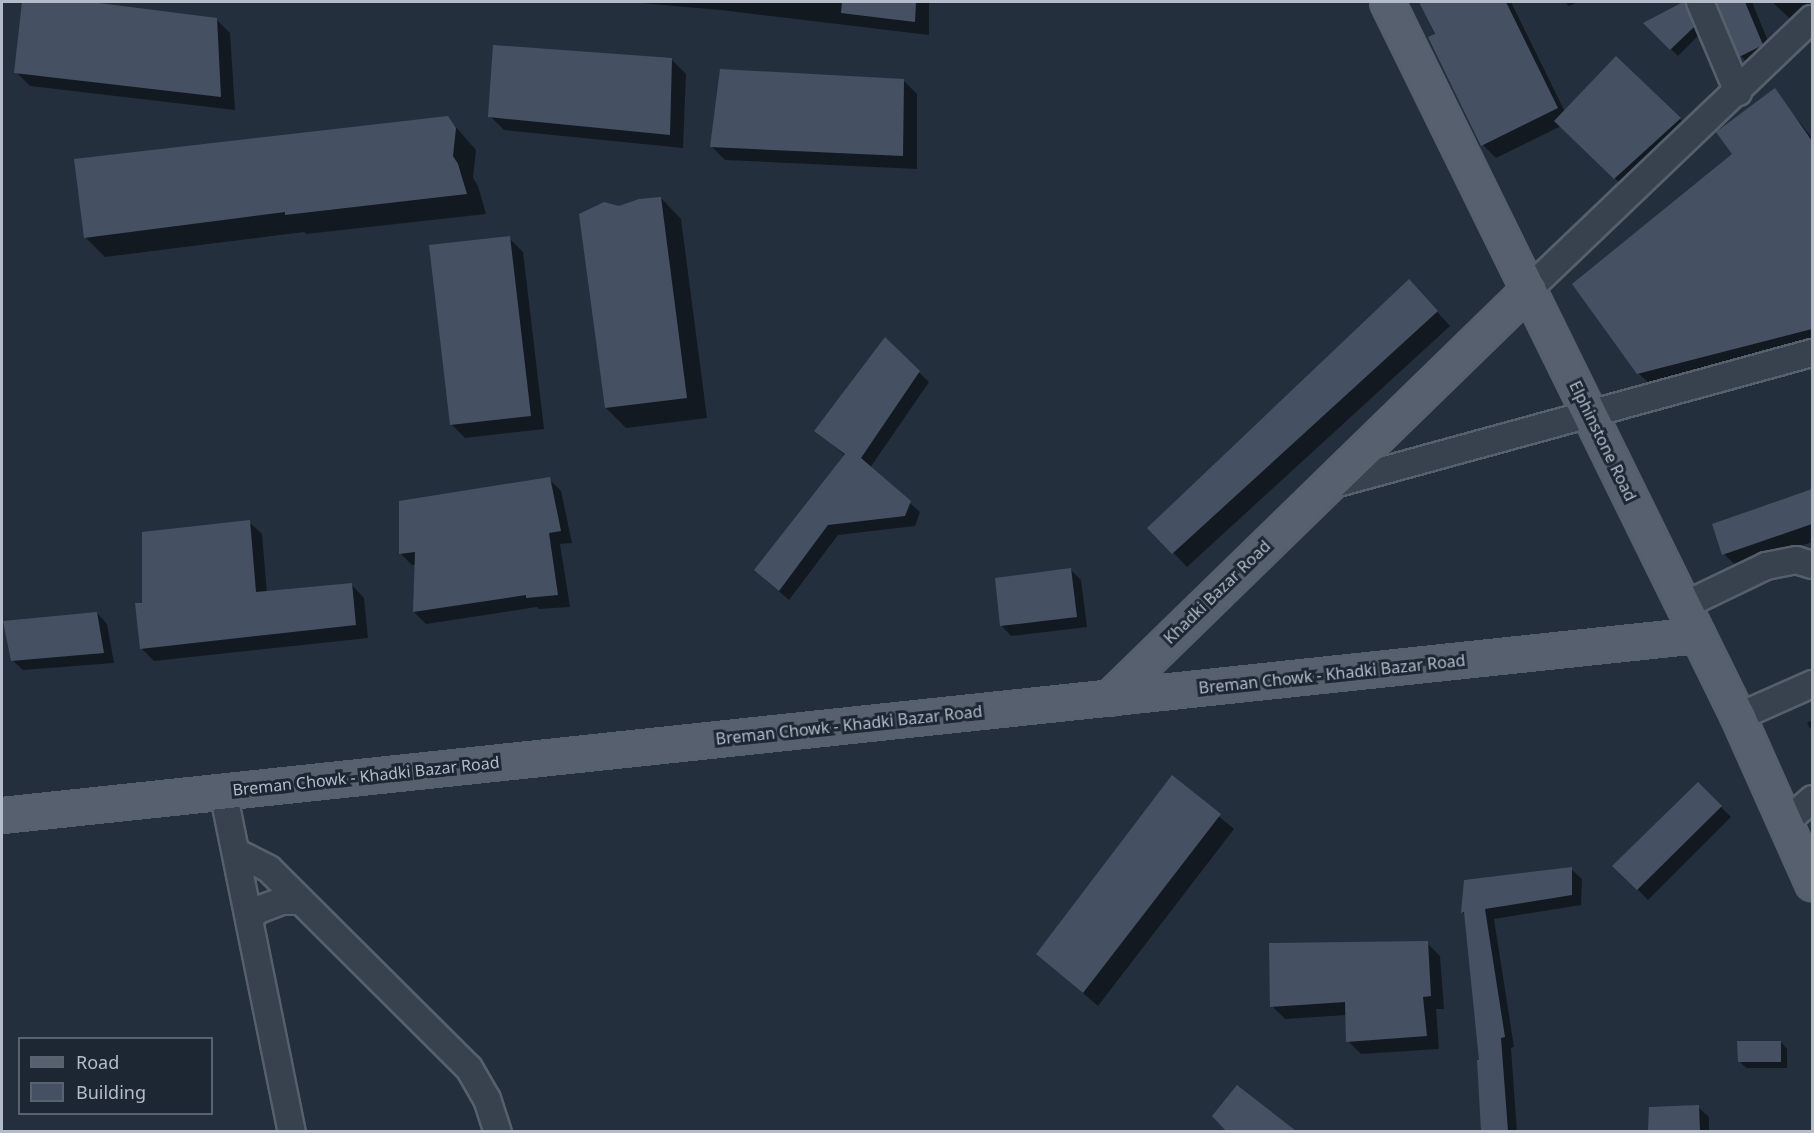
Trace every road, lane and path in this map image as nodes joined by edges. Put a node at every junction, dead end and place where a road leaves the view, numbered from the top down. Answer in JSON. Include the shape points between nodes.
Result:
{"nodes":[{"id":1,"x":1387,"y":2,"type":"edge"},
{"id":2,"x":1700,"y":2,"type":"edge"},
{"id":3,"x":1812,"y":19,"type":"edge"},
{"id":4,"x":1738,"y":92,"type":"junction"},
{"id":5,"x":1529,"y":289,"type":"junction"},
{"id":6,"x":1812,"y":353,"type":"edge"},
{"id":7,"x":1592,"y":416,"type":"junction"},
{"id":8,"x":1326,"y":486,"type":"junction"},
{"id":9,"x":1812,"y":565,"type":"edge"},
{"id":10,"x":1683,"y":606,"type":"junction"},
{"id":11,"x":1697,"y":635,"type":"junction"},
{"id":12,"x":1812,"y":684,"type":"edge"},
{"id":13,"x":1109,"y":698,"type":"junction"},
{"id":14,"x":1738,"y":717,"type":"junction"},
{"id":15,"x":223,"y":791,"type":"junction"},
{"id":16,"x":1812,"y":799,"type":"edge"},
{"id":17,"x":2,"y":815,"type":"edge"},
{"id":18,"x":1786,"y":822,"type":"junction"},
{"id":19,"x":236,"y":852,"type":"junction"},
{"id":20,"x":1812,"y":883,"type":"edge"},
{"id":21,"x":300,"y":901,"type":"junction"},
{"id":22,"x":249,"y":919,"type":"junction"},
{"id":23,"x":292,"y":1131,"type":"edge"},
{"id":24,"x":498,"y":1131,"type":"edge"}],
"edges":[{"from":1,"to":5,"type":"main road","name":"Elphinstone Road"},
{"from":2,"to":4,"type":"street"},
{"from":3,"to":4,"type":"street"},
{"from":4,"to":5,"type":"street"},
{"from":5,"to":7,"type":"main road","name":"Elphinstone Road"},
{"from":5,"to":8,"type":"main road","name":"Khadki Bazar Road"},
{"from":6,"to":7,"type":"street","name":"Khadki Bazar Road"},
{"from":7,"to":8,"type":"street","name":"Khadki Bazar Road"},
{"from":7,"to":10,"type":"main road","name":"Elphinstone Road"},
{"from":8,"to":13,"type":"main road","name":"Khadki Bazar Road"},
{"from":9,"to":10,"type":"street","via":[[1796,560],[1766,566]]},
{"from":10,"to":11,"type":"main road","name":"Elphinstone Road"},
{"from":11,"to":13,"type":"main road","name":"Breman Chowk - Khadki Bazar Road"},
{"from":11,"to":14,"type":"main road","name":"Elphinstone Road"},
{"from":12,"to":14,"type":"street"},
{"from":13,"to":15,"type":"main road","name":"Breman Chowk - Khadki Bazar Road"},
{"from":14,"to":18,"type":"main road","name":"Elphinstone Road"},
{"from":15,"to":17,"type":"main road","name":"Breman Chowk - Khadki Bazar Road"},
{"from":15,"to":19,"type":"street"},
{"from":16,"to":18,"type":"street"},
{"from":18,"to":20,"type":"main road","name":"Elphinstone Road"},
{"from":19,"to":21,"type":"street","via":[[269,869]]},
{"from":19,"to":22,"type":"street"},
{"from":21,"to":22,"type":"street","via":[[258,910]]},
{"from":21,"to":24,"type":"street","via":[[469,1068],[487,1099]]},
{"from":22,"to":23,"type":"street"}]}
